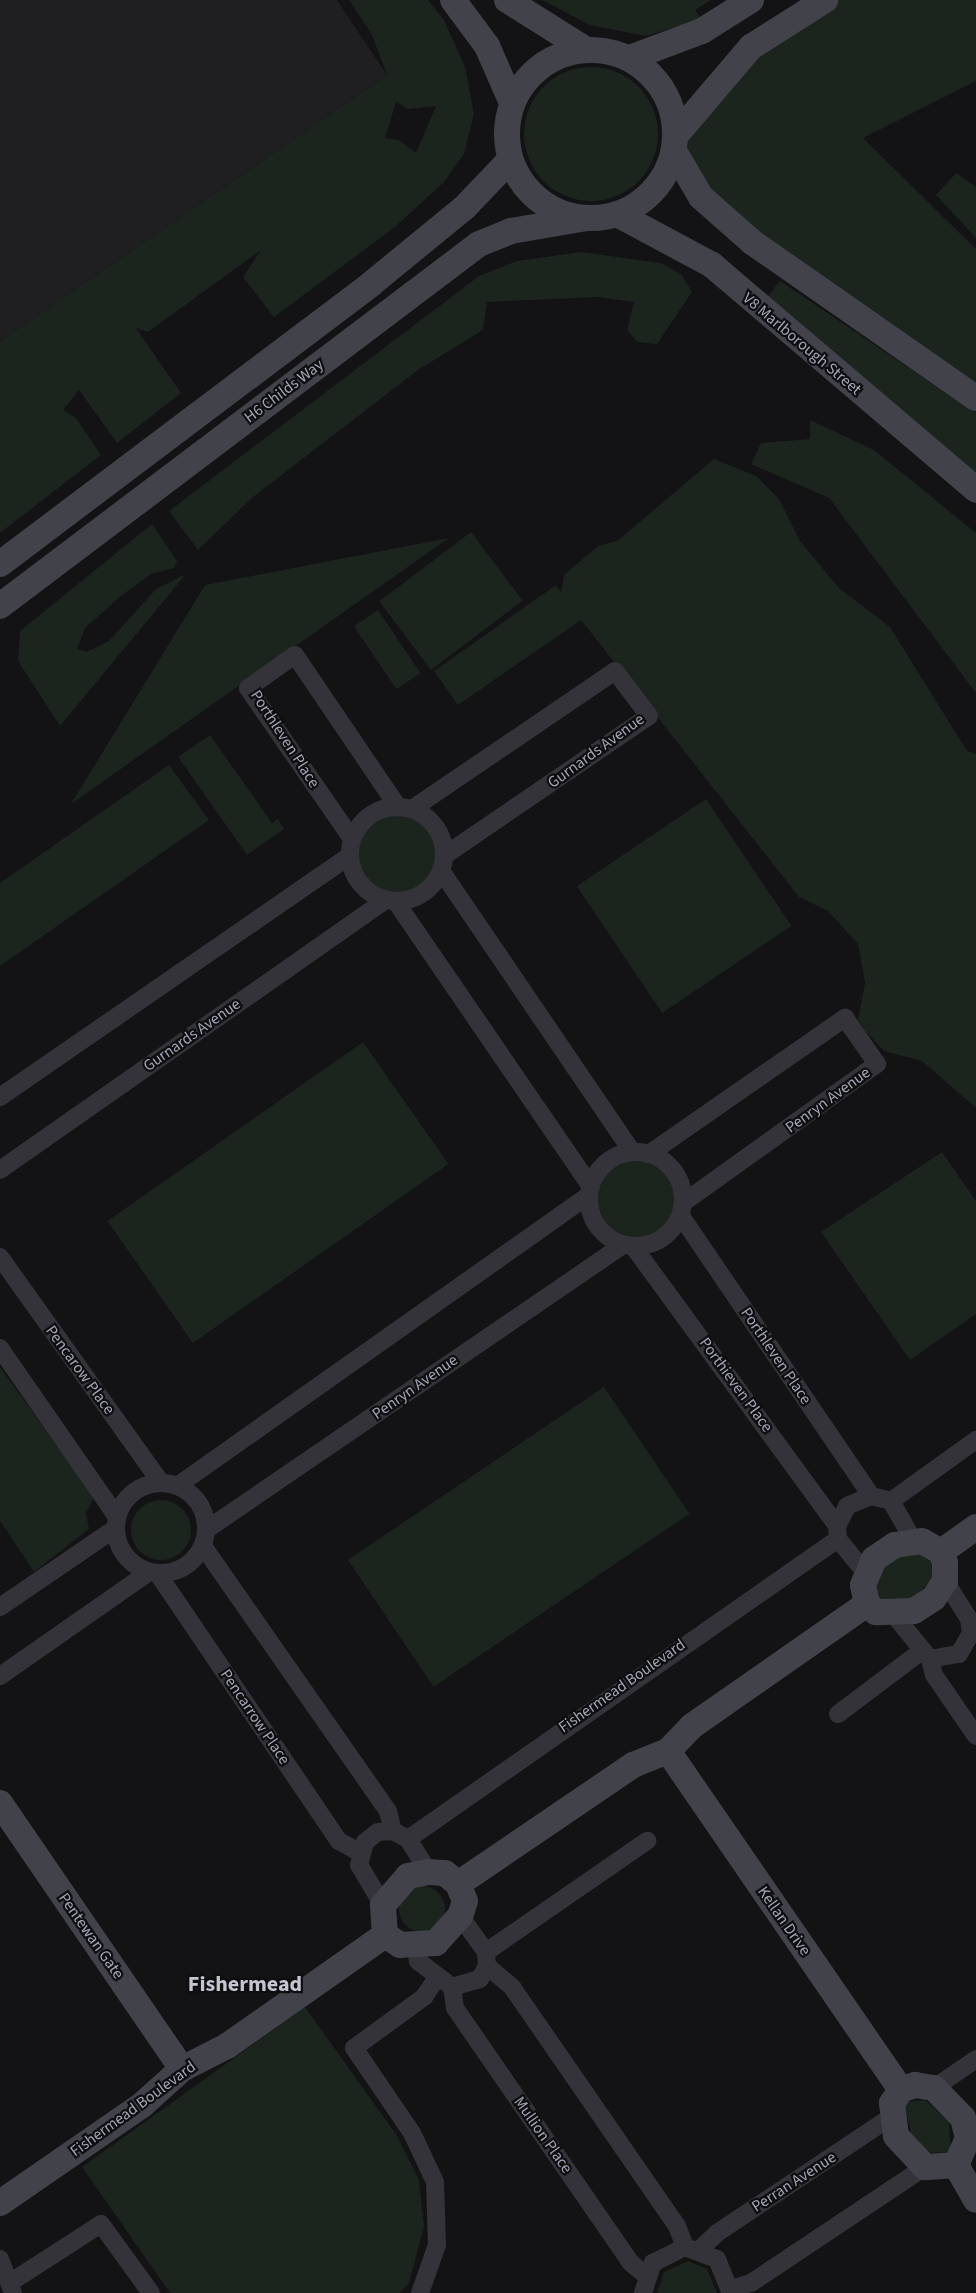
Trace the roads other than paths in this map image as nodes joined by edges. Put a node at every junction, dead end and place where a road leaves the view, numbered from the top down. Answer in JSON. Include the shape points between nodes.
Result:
{"nodes":[{"id":1,"x":453,"y":0,"type":"edge"},
{"id":2,"x":507,"y":0,"type":"edge"},
{"id":3,"x":751,"y":0,"type":"edge"},
{"id":4,"x":825,"y":0,"type":"edge"},
{"id":5,"x":585,"y":49,"type":"junction"},
{"id":6,"x":630,"y":58,"type":"junction"},
{"id":7,"x":512,"y":103,"type":"junction"},
{"id":8,"x":675,"y":143,"type":"junction"},
{"id":9,"x":510,"y":160,"type":"junction"},
{"id":10,"x":617,"y":214,"type":"junction"},
{"id":11,"x":587,"y":218,"type":"junction"},
{"id":12,"x":976,"y":398,"type":"edge"},
{"id":13,"x":976,"y":490,"type":"edge"},
{"id":14,"x":0,"y":564,"type":"edge"},
{"id":15,"x":0,"y":606,"type":"edge"},
{"id":16,"x":405,"y":808,"type":"junction"},
{"id":17,"x":350,"y":847,"type":"junction"},
{"id":18,"x":443,"y":863,"type":"junction"},
{"id":19,"x":391,"y":901,"type":"junction"},
{"id":20,"x":0,"y":1097,"type":"edge"},
{"id":21,"x":641,"y":1153,"type":"junction"},
{"id":22,"x":0,"y":1170,"type":"edge"},
{"id":23,"x":590,"y":1191,"type":"junction"},
{"id":24,"x":682,"y":1209,"type":"junction"},
{"id":25,"x":628,"y":1246,"type":"junction"},
{"id":26,"x":0,"y":1257,"type":"edge"},
{"id":27,"x":0,"y":1348,"type":"edge"},
{"id":28,"x":976,"y":1440,"type":"edge"},
{"id":29,"x":169,"y":1485,"type":"junction"},
{"id":30,"x":871,"y":1496,"type":"junction"},
{"id":31,"x":891,"y":1501,"type":"junction"},
{"id":32,"x":117,"y":1522,"type":"junction"},
{"id":33,"x":976,"y":1527,"type":"edge"},
{"id":34,"x":837,"y":1532,"type":"junction"},
{"id":35,"x":205,"y":1538,"type":"junction"},
{"id":36,"x":914,"y":1540,"type":"junction"},
{"id":37,"x":940,"y":1552,"type":"junction"},
{"id":38,"x":865,"y":1572,"type":"junction"},
{"id":39,"x":154,"y":1573,"type":"junction"},
{"id":40,"x":945,"y":1581,"type":"junction"},
{"id":41,"x":867,"y":1604,"type":"junction"},
{"id":42,"x":0,"y":1607,"type":"edge"},
{"id":43,"x":894,"y":1615,"type":"junction"},
{"id":44,"x":973,"y":1626,"type":"edge"},
{"id":45,"x":924,"y":1656,"type":"junction"},
{"id":46,"x":0,"y":1676,"type":"edge"},
{"id":47,"x":838,"y":1714,"type":"dead end"},
{"id":48,"x":976,"y":1736,"type":"edge"},
{"id":49,"x":668,"y":1751,"type":"junction"},
{"id":50,"x":0,"y":1803,"type":"edge"},
{"id":51,"x":400,"y":1835,"type":"junction"},
{"id":52,"x":647,"y":1841,"type":"dead end"},
{"id":53,"x":359,"y":1852,"type":"junction"},
{"id":54,"x":429,"y":1872,"type":"junction"},
{"id":55,"x":458,"y":1884,"type":"junction"},
{"id":56,"x":383,"y":1905,"type":"junction"},
{"id":57,"x":460,"y":1916,"type":"junction"},
{"id":58,"x":385,"y":1935,"type":"junction"},
{"id":59,"x":416,"y":1947,"type":"junction"},
{"id":60,"x":486,"y":1959,"type":"junction"},
{"id":61,"x":444,"y":1983,"type":"junction"},
{"id":62,"x":976,"y":2059,"type":"edge"},
{"id":63,"x":182,"y":2069,"type":"junction"},
{"id":64,"x":934,"y":2088,"type":"junction"},
{"id":65,"x":901,"y":2090,"type":"junction"},
{"id":66,"x":891,"y":2117,"type":"junction"},
{"id":67,"x":972,"y":2135,"type":"edge"},
{"id":68,"x":956,"y":2165,"type":"junction"},
{"id":69,"x":925,"y":2167,"type":"junction"},
{"id":70,"x":976,"y":2200,"type":"edge"},
{"id":71,"x":0,"y":2203,"type":"edge"},
{"id":72,"x":693,"y":2248,"type":"junction"},
{"id":73,"x":0,"y":2259,"type":"edge"},
{"id":74,"x":12,"y":2288,"type":"edge"},
{"id":75,"x":643,"y":2288,"type":"edge"},
{"id":76,"x":731,"y":2291,"type":"edge"},
{"id":77,"x":151,"y":2293,"type":"edge"},
{"id":78,"x":420,"y":2293,"type":"edge"}],
"edges":[{"from":1,"to":7,"type":"street","via":[[487,46]]},
{"from":2,"to":5,"type":"street"},
{"from":3,"to":6,"type":"street","via":[[726,16]]},
{"from":4,"to":8,"type":"street","via":[[751,47]]},
{"from":5,"to":6,"type":"street"},
{"from":5,"to":7,"type":"street","via":[[546,64],[529,76]]},
{"from":6,"to":8,"type":"street","via":[[664,90]]},
{"from":7,"to":9,"type":"street","via":[[506,131]]},
{"from":8,"to":10,"type":"street","via":[[663,178],[643,200]]},
{"from":8,"to":12,"type":"street","via":[[701,196],[752,242]]},
{"from":9,"to":11,"type":"street","via":[[539,201]]},
{"from":9,"to":14,"type":"street","name":"H6 Childs Way","via":[[464,208],[371,284]]},
{"from":10,"to":11,"type":"street"},
{"from":10,"to":13,"type":"street","name":"V8 Marlborough Street","via":[[712,266]]},
{"from":11,"to":15,"type":"street","name":"H6 Childs Way","via":[[510,231],[479,244]]},
{"from":16,"to":17,"type":"street","via":[[370,816]]},
{"from":16,"to":17,"type":"street","name":"Porthleven Place","via":[[295,655],[248,688]]},
{"from":16,"to":18,"type":"street","via":[[436,827]]},
{"from":16,"to":18,"type":"street","name":"Gurnards Avenue","via":[[615,671],[649,716]]},
{"from":17,"to":19,"type":"street","via":[[361,885]]},
{"from":17,"to":20,"type":"street"},
{"from":18,"to":19,"type":"street","via":[[424,894]]},
{"from":18,"to":21,"type":"street"},
{"from":19,"to":22,"type":"street","name":"Gurnards Avenue"},
{"from":19,"to":23,"type":"street"},
{"from":21,"to":23,"type":"street","via":[[606,1163]]},
{"from":21,"to":24,"type":"street","via":[[675,1172]]},
{"from":21,"to":24,"type":"street","name":"Penryn Avenue","via":[[845,1018],[877,1064]]},
{"from":23,"to":25,"type":"street","via":[[597,1226]]},
{"from":23,"to":29,"type":"street"},
{"from":24,"to":25,"type":"street","via":[[662,1239]]},
{"from":24,"to":30,"type":"street","name":"Porthleven Place"},
{"from":25,"to":34,"type":"street","name":"Porthieven Place"},
{"from":25,"to":35,"type":"street","name":"Penryn Avenue"},
{"from":26,"to":29,"type":"street","name":"Pencarow Place"},
{"from":27,"to":32,"type":"street"},
{"from":28,"to":31,"type":"street"},
{"from":29,"to":32,"type":"street","via":[[133,1493]]},
{"from":29,"to":35,"type":"street","via":[[199,1503]]},
{"from":30,"to":31,"type":"street"},
{"from":30,"to":34,"type":"street","name":"Fishermead Boulevard","via":[[847,1506]]},
{"from":31,"to":36,"type":"street"},
{"from":32,"to":39,"type":"street","via":[[125,1556]]},
{"from":32,"to":42,"type":"street"},
{"from":33,"to":37,"type":"street"},
{"from":34,"to":38,"type":"street","name":"Porthieven Place"},
{"from":34,"to":51,"type":"street","name":"Fishermead Boulevard"},
{"from":35,"to":39,"type":"street","via":[[185,1567]]},
{"from":35,"to":51,"type":"street","via":[[388,1811]]},
{"from":36,"to":37,"type":"street"},
{"from":36,"to":38,"type":"street","via":[[895,1545]]},
{"from":37,"to":40,"type":"street"},
{"from":38,"to":41,"type":"street"},
{"from":39,"to":46,"type":"street"},
{"from":39,"to":53,"type":"street","name":"Pencarrow Place","via":[[339,1841]]},
{"from":40,"to":43,"type":"street","via":[[934,1598],[914,1611]]},
{"from":40,"to":44,"type":"street"},
{"from":41,"to":43,"type":"street"},
{"from":41,"to":49,"type":"street","via":[[692,1726]]},
{"from":43,"to":45,"type":"street"},
{"from":44,"to":45,"type":"street","via":[[959,1654]]},
{"from":45,"to":47,"type":"street"},
{"from":45,"to":48,"type":"street"},
{"from":49,"to":55,"type":"street","via":[[633,1765]]},
{"from":49,"to":65,"type":"street","name":"Kellan Drive"},
{"from":50,"to":63,"type":"street","name":"Pentewan Gate"},
{"from":51,"to":53,"type":"street","name":"Fishermead Boulevard","via":[[378,1832]]},
{"from":51,"to":54,"type":"street"},
{"from":52,"to":60,"type":"street"},
{"from":53,"to":56,"type":"street","via":[[359,1865]]},
{"from":54,"to":55,"type":"street","via":[[445,1873]]},
{"from":54,"to":56,"type":"street","via":[[408,1876]]},
{"from":55,"to":57,"type":"street","via":[[465,1901]]},
{"from":56,"to":58,"type":"street"},
{"from":57,"to":59,"type":"street","via":[[436,1943]]},
{"from":57,"to":60,"type":"street"},
{"from":58,"to":59,"type":"street"},
{"from":58,"to":63,"type":"street","name":"Fishermead Boulevard","via":[[227,2046]]},
{"from":59,"to":61,"type":"street","via":[[418,1961]]},
{"from":60,"to":61,"type":"street","via":[[467,1987]]},
{"from":60,"to":72,"type":"street","via":[[512,1987]]},
{"from":61,"to":75,"type":"street","name":"Mullion Place","via":[[455,2008],[631,2263]]},
{"from":61,"to":78,"type":"street","via":[[354,2048],[412,2133],[435,2182],[437,2245]]},
{"from":62,"to":64,"type":"street"},
{"from":63,"to":71,"type":"street","name":"Fishermead Boulevard","via":[[142,2105]]},
{"from":64,"to":65,"type":"street","via":[[915,2085]]},
{"from":64,"to":67,"type":"street","via":[[963,2118]]},
{"from":65,"to":66,"type":"street"},
{"from":66,"to":69,"type":"street","via":[[908,2155]]},
{"from":66,"to":72,"type":"street","name":"Perran Avenue"},
{"from":67,"to":68,"type":"street"},
{"from":68,"to":69,"type":"street"},
{"from":68,"to":70,"type":"street"},
{"from":69,"to":76,"type":"street","via":[[750,2283]]},
{"from":72,"to":75,"type":"street","name":"Perran Avenue","via":[[669,2251]]},
{"from":72,"to":76,"type":"street","via":[[717,2259]]},
{"from":73,"to":74,"type":"street"},
{"from":74,"to":77,"type":"street","via":[[101,2224]]}]}
